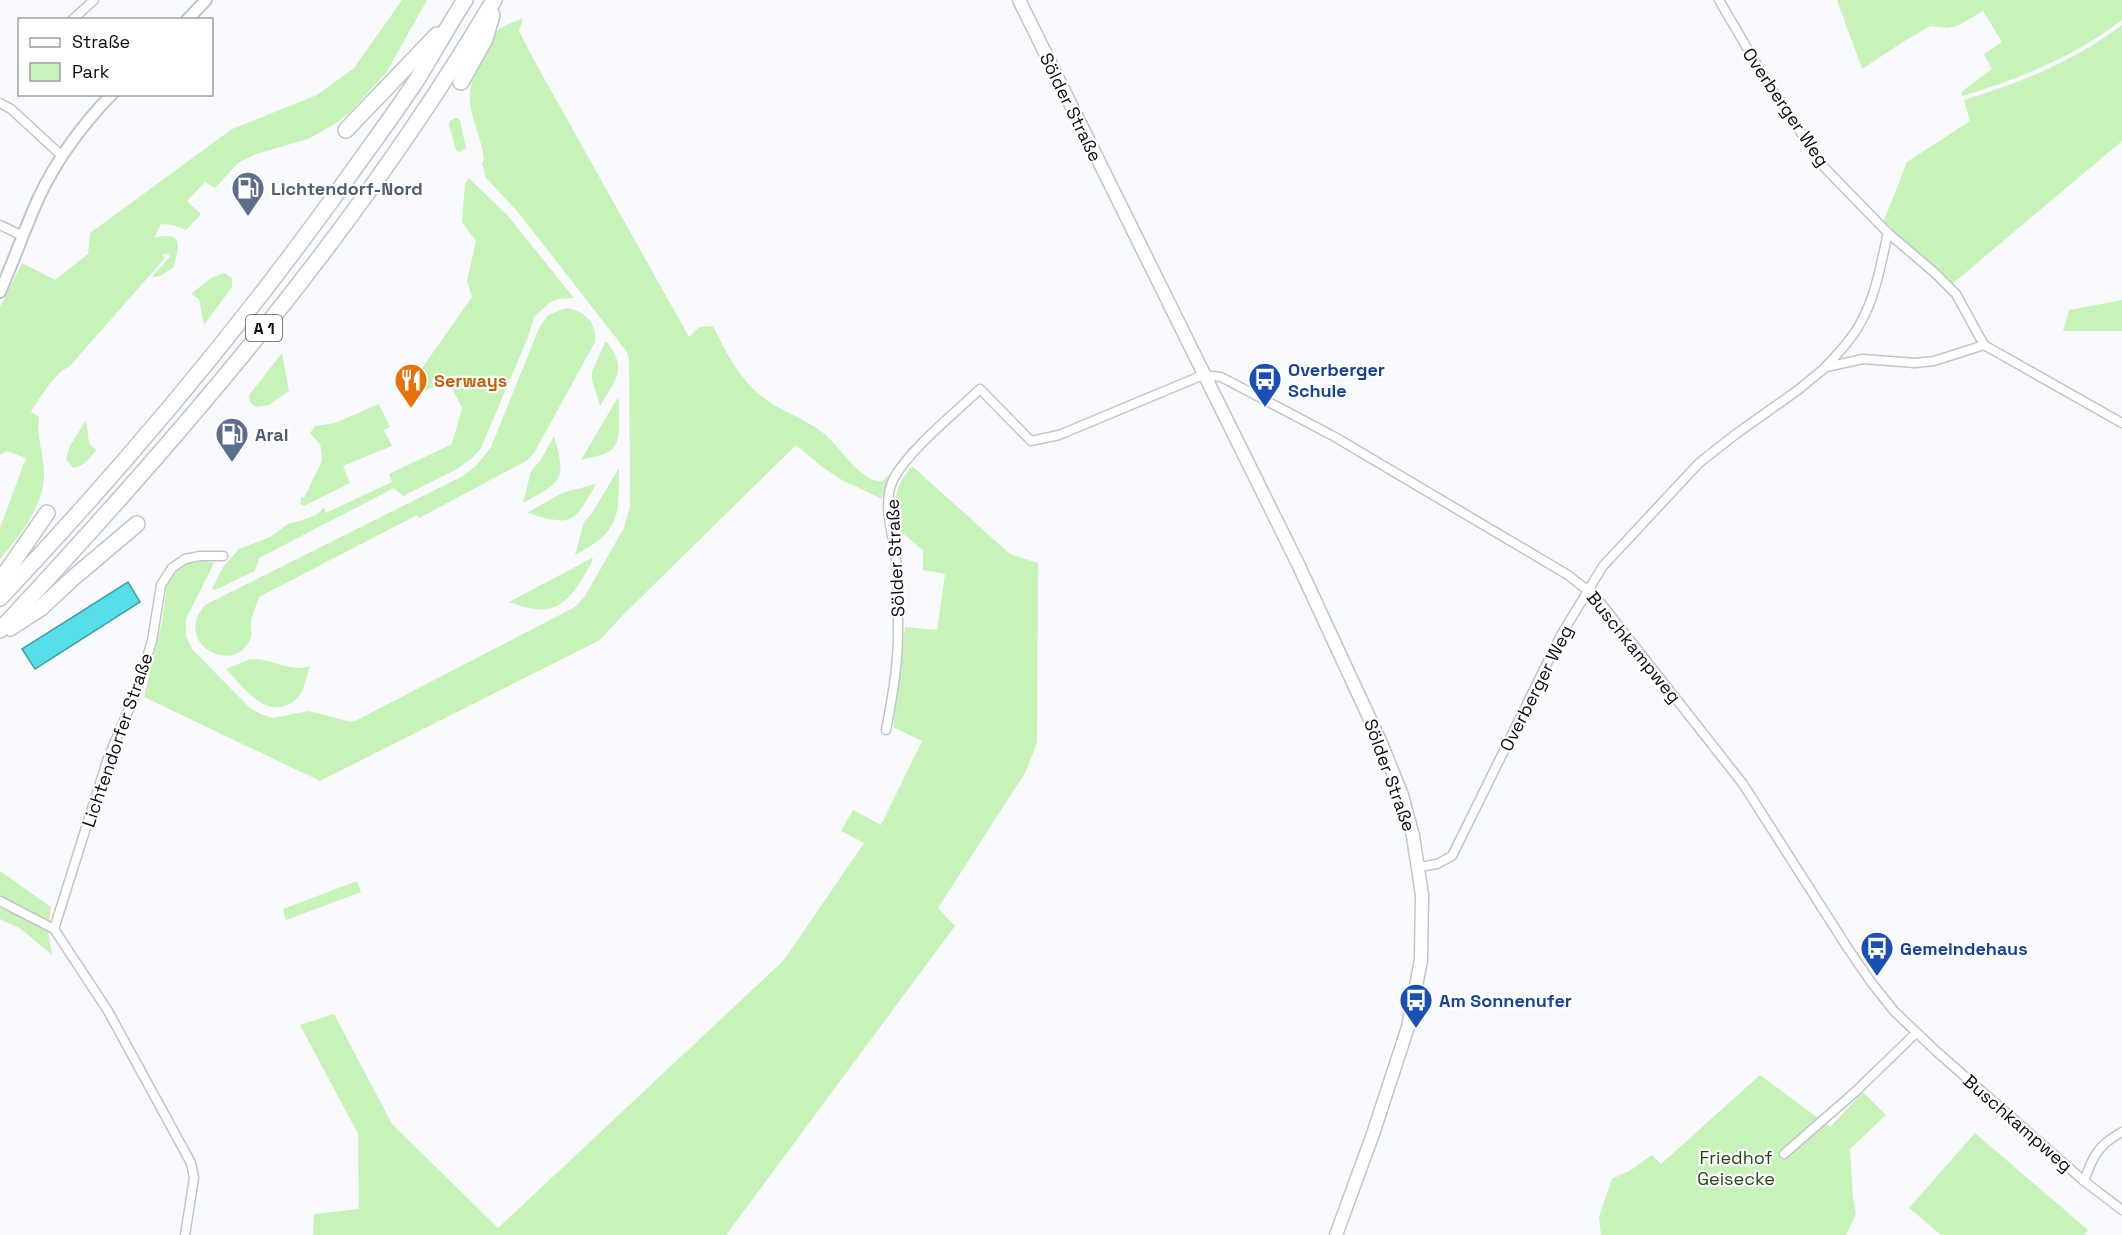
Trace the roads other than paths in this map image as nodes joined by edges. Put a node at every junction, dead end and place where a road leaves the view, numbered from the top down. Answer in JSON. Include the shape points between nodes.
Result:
{"nodes":[{"id":1,"x":94,"y":0,"type":"edge"},
{"id":2,"x":206,"y":0,"type":"edge"},
{"id":3,"x":465,"y":0,"type":"edge"},
{"id":4,"x":496,"y":0,"type":"edge"},
{"id":5,"x":1019,"y":0,"type":"edge"},
{"id":6,"x":1719,"y":0,"type":"edge"},
{"id":7,"x":74,"y":18,"type":"edge"},
{"id":8,"x":189,"y":18,"type":"edge"},
{"id":9,"x":450,"y":23,"type":"junction"},
{"id":10,"x":461,"y":82,"type":"dead end"},
{"id":11,"x":110,"y":96,"type":"edge"},
{"id":12,"x":0,"y":103,"type":"edge"},
{"id":13,"x":346,"y":130,"type":"dead end"},
{"id":14,"x":62,"y":156,"type":"junction"},
{"id":15,"x":0,"y":225,"type":"edge"},
{"id":16,"x":1888,"y":233,"type":"junction"},
{"id":17,"x":23,"y":236,"type":"junction"},
{"id":18,"x":0,"y":292,"type":"edge"},
{"id":19,"x":1984,"y":345,"type":"junction"},
{"id":20,"x":1826,"y":367,"type":"junction"},
{"id":21,"x":1203,"y":375,"type":"junction"},
{"id":22,"x":2122,"y":423,"type":"edge"},
{"id":23,"x":47,"y":513,"type":"dead end"},
{"id":24,"x":137,"y":524,"type":"dead end"},
{"id":25,"x":223,"y":556,"type":"dead end"},
{"id":26,"x":0,"y":581,"type":"edge"},
{"id":27,"x":1589,"y":590,"type":"junction"},
{"id":28,"x":0,"y":598,"type":"edge"},
{"id":29,"x":0,"y":632,"type":"edge"},
{"id":30,"x":886,"y":730,"type":"dead end"},
{"id":31,"x":1419,"y":867,"type":"junction"},
{"id":32,"x":0,"y":901,"type":"edge"},
{"id":33,"x":54,"y":929,"type":"junction"},
{"id":34,"x":1916,"y":1033,"type":"junction"},
{"id":35,"x":2122,"y":1132,"type":"edge"},
{"id":36,"x":1784,"y":1154,"type":"dead end"},
{"id":37,"x":2084,"y":1181,"type":"junction"},
{"id":38,"x":2122,"y":1210,"type":"edge"},
{"id":39,"x":185,"y":1235,"type":"edge"},
{"id":40,"x":1336,"y":1235,"type":"edge"}],
"edges":[{"from":1,"to":7,"type":"street"},
{"from":2,"to":8,"type":"street"},
{"from":3,"to":9,"type":"highway","number":"A 1"},
{"from":4,"to":10,"type":"highway","via":[[485,39]]},
{"from":4,"to":29,"type":"highway","number":"A 1","via":[[427,108],[272,318],[162,453]]},
{"from":5,"to":21,"type":"main road","name":"Sölder Straße"},
{"from":6,"to":16,"type":"street","name":"Overberger Weg","via":[[1823,166]]},
{"from":9,"to":13,"type":"highway"},
{"from":9,"to":28,"type":"highway","number":"A 1","via":[[417,79],[357,164],[212,359]]},
{"from":11,"to":14,"type":"street"},
{"from":12,"to":14,"type":"street","via":[[18,114]]},
{"from":14,"to":17,"type":"street"},
{"from":15,"to":17,"type":"street"},
{"from":16,"to":19,"type":"street","name":"Overberger Weg","via":[[1956,294]]},
{"from":16,"to":20,"type":"street","name":"Overberger Weg","via":[[1873,293],[1861,322]]},
{"from":17,"to":18,"type":"street"},
{"from":19,"to":20,"type":"street","name":"Overberger Weg","via":[[1935,361],[1863,359]]},
{"from":19,"to":22,"type":"street"},
{"from":20,"to":27,"type":"street","name":"Overberger Weg","via":[[1700,463],[1603,566]]},
{"from":21,"to":27,"type":"street","name":"Buschkampweg","via":[[1229,381],[1335,437]]},
{"from":21,"to":30,"type":"street","name":"Sölder Straße","via":[[1059,435],[1031,441],[980,389],[910,456],[894,479],[888,503],[897,566],[898,624],[896,683]]},
{"from":21,"to":31,"type":"main road","name":"Sölder Straße","via":[[1298,564],[1381,743],[1402,795]]},
{"from":23,"to":26,"type":"highway"},
{"from":24,"to":29,"type":"highway","via":[[41,608]]},
{"from":25,"to":33,"type":"street","name":"Lichtendorfer Straße","via":[[184,559],[172,568],[161,585],[152,641],[136,693],[108,758]]},
{"from":27,"to":31,"type":"street","name":"Overberger Weg","via":[[1561,635],[1452,856]]},
{"from":27,"to":34,"type":"street","name":"Buschkampweg","via":[[1743,784],[1870,982]]},
{"from":31,"to":40,"type":"main road","name":"Sölder Straße","via":[[1421,960],[1408,1027]]},
{"from":32,"to":33,"type":"street"},
{"from":33,"to":39,"type":"street","via":[[108,1011],[191,1163],[194,1178]]},
{"from":34,"to":36,"type":"street"},
{"from":34,"to":37,"type":"street","name":"Buschkampweg"},
{"from":35,"to":37,"type":"street","via":[[2101,1145]]},
{"from":37,"to":38,"type":"street","name":"Buschkampweg"}]}
